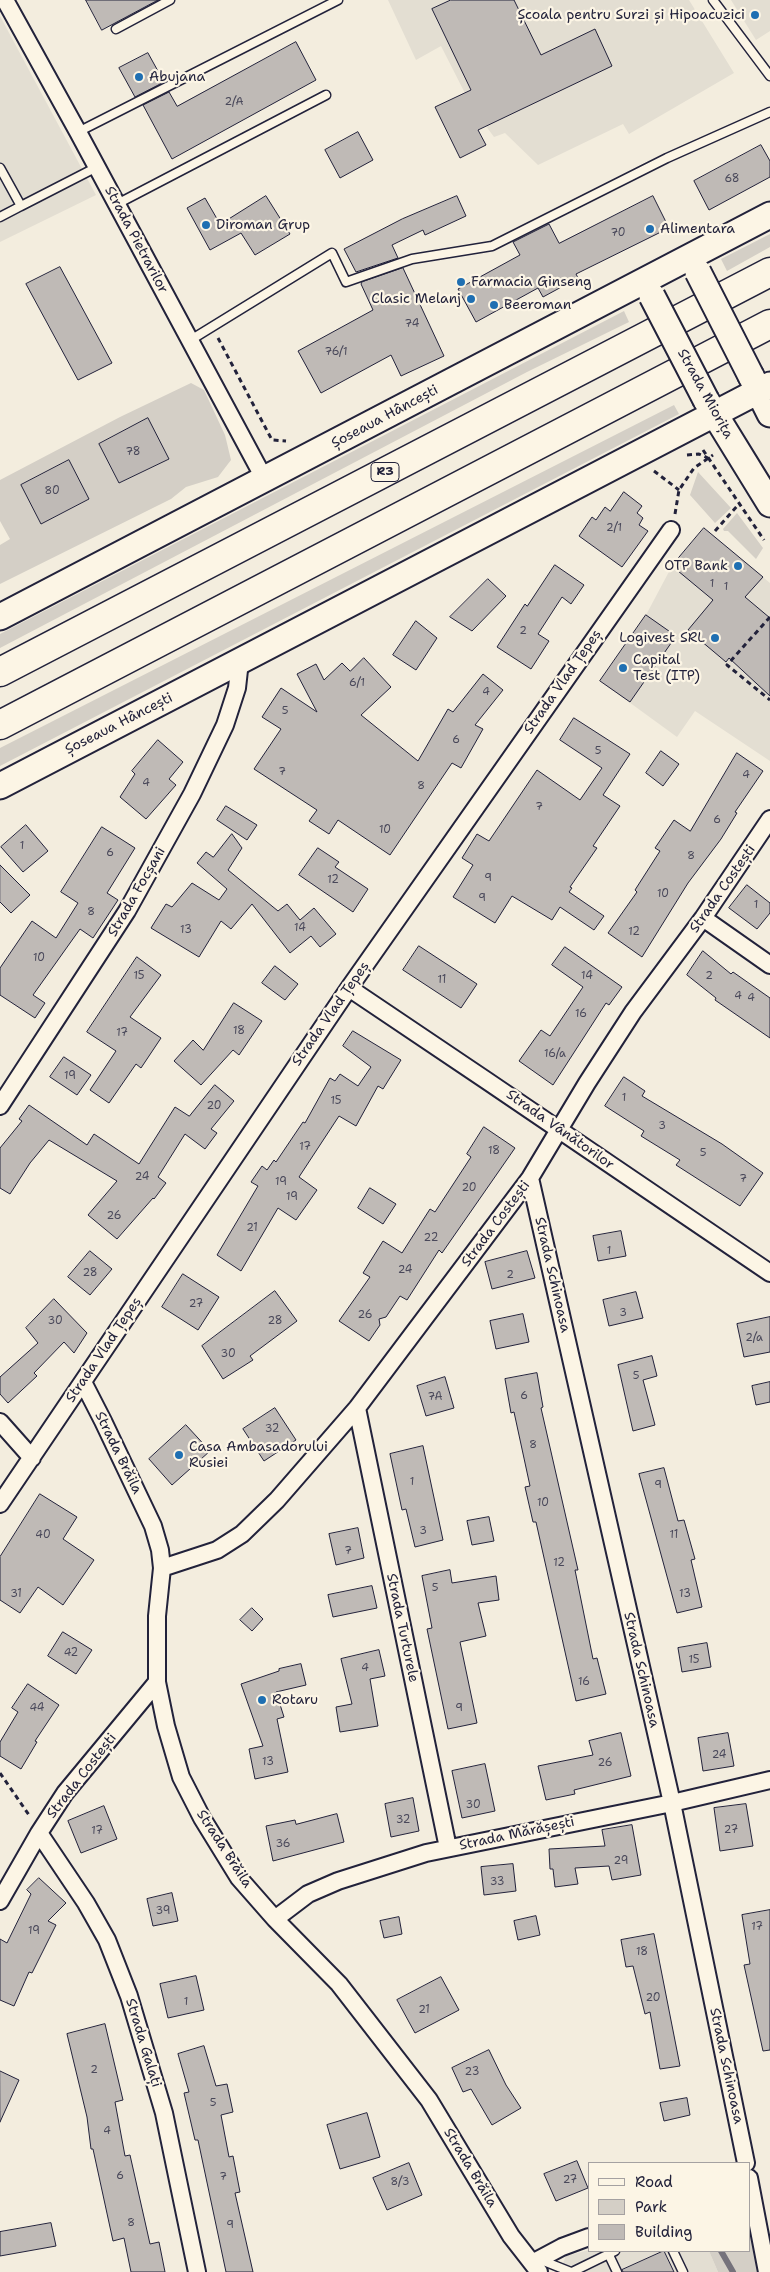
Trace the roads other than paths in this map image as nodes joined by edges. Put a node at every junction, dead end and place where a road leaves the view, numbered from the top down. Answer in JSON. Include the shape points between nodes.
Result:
{"nodes":[{"id":1,"x":5,"y":0,"type":"edge"},
{"id":2,"x":170,"y":0,"type":"edge"},
{"id":3,"x":338,"y":0,"type":"edge"},
{"id":4,"x":713,"y":0,"type":"edge"},
{"id":5,"x":116,"y":29,"type":"dead end"},
{"id":6,"x":770,"y":76,"type":"edge"},
{"id":7,"x":326,"y":95,"type":"dead end"},
{"id":8,"x":770,"y":112,"type":"edge"},
{"id":9,"x":78,"y":132,"type":"junction"},
{"id":10,"x":97,"y":167,"type":"junction"},
{"id":11,"x":0,"y":168,"type":"edge"},
{"id":12,"x":117,"y":204,"type":"junction"},
{"id":13,"x":21,"y":206,"type":"junction"},
{"id":14,"x":770,"y":215,"type":"edge"},
{"id":15,"x":0,"y":218,"type":"edge"},
{"id":16,"x":695,"y":265,"type":"junction"},
{"id":17,"x":770,"y":272,"type":"edge"},
{"id":18,"x":649,"y":289,"type":"junction"},
{"id":19,"x":770,"y":324,"type":"edge"},
{"id":20,"x":189,"y":341,"type":"junction"},
{"id":21,"x":760,"y":384,"type":"edge"},
{"id":22,"x":710,"y":406,"type":"junction"},
{"id":23,"x":770,"y":414,"type":"edge"},
{"id":24,"x":265,"y":480,"type":"junction"},
{"id":25,"x":770,"y":504,"type":"edge"},
{"id":26,"x":671,"y":530,"type":"road end"},
{"id":27,"x":0,"y":617,"type":"edge"},
{"id":28,"x":240,"y":661,"type":"junction"},
{"id":29,"x":0,"y":672,"type":"edge"},
{"id":30,"x":0,"y":725,"type":"edge"},
{"id":31,"x":0,"y":786,"type":"edge"},
{"id":32,"x":770,"y":819,"type":"edge"},
{"id":33,"x":703,"y":918,"type":"junction"},
{"id":34,"x":770,"y":965,"type":"edge"},
{"id":35,"x":349,"y":988,"type":"junction"},
{"id":36,"x":0,"y":1106,"type":"edge"},
{"id":37,"x":561,"y":1129,"type":"junction"},
{"id":38,"x":530,"y":1178,"type":"junction"},
{"id":39,"x":770,"y":1273,"type":"edge"},
{"id":40,"x":83,"y":1382,"type":"junction"},
{"id":41,"x":357,"y":1408,"type":"junction"},
{"id":42,"x":0,"y":1422,"type":"edge"},
{"id":43,"x":32,"y":1458,"type":"junction"},
{"id":44,"x":0,"y":1504,"type":"edge"},
{"id":45,"x":162,"y":1568,"type":"junction"},
{"id":46,"x":157,"y":1682,"type":"junction"},
{"id":47,"x":770,"y":1780,"type":"edge"},
{"id":48,"x":672,"y":1803,"type":"junction"},
{"id":49,"x":39,"y":1834,"type":"junction"},
{"id":50,"x":448,"y":1848,"type":"junction"},
{"id":51,"x":0,"y":1901,"type":"edge"},
{"id":52,"x":275,"y":1919,"type":"junction"},
{"id":53,"x":746,"y":2162,"type":"edge"},
{"id":54,"x":750,"y":2191,"type":"edge"},
{"id":55,"x":751,"y":2204,"type":"edge"},
{"id":56,"x":588,"y":2237,"type":"edge"},
{"id":57,"x":612,"y":2252,"type":"edge"},
{"id":58,"x":673,"y":2252,"type":"edge"},
{"id":59,"x":536,"y":2265,"type":"edge"},
{"id":60,"x":197,"y":2272,"type":"edge"},
{"id":61,"x":572,"y":2272,"type":"edge"},
{"id":62,"x":617,"y":2272,"type":"edge"},
{"id":63,"x":683,"y":2272,"type":"edge"},
{"id":64,"x":767,"y":2272,"type":"edge"}],
"edges":[{"from":1,"to":9,"type":"street","name":"Strada Pietrarilor"},
{"from":2,"to":5,"type":"lane"},
{"from":3,"to":9,"type":"lane"},
{"from":4,"to":6,"type":"lane"},
{"from":7,"to":12,"type":"lane"},
{"from":8,"to":20,"type":"lane","via":[[667,158],[492,246],[412,259],[346,282],[332,253]]},
{"from":9,"to":10,"type":"street","name":"Strada Pietrarilor"},
{"from":10,"to":12,"type":"street","name":"Strada Pietrarilor"},
{"from":10,"to":13,"type":"lane"},
{"from":11,"to":13,"type":"lane"},
{"from":12,"to":20,"type":"street","name":"Strada Pietrarilor"},
{"from":13,"to":15,"type":"lane"},
{"from":14,"to":16,"type":"main road","name":"Șoseaua Hâncești"},
{"from":16,"to":18,"type":"main road","name":"Șoseaua Hâncești"},
{"from":16,"to":21,"type":"main road","bridge":true},
{"from":17,"to":29,"type":"highway","number":"R3"},
{"from":18,"to":22,"type":"main road","name":"Strada Miorița","bridge":true},
{"from":18,"to":24,"type":"main road","name":"Șoseaua Hâncești"},
{"from":19,"to":30,"type":"highway"},
{"from":20,"to":24,"type":"street","name":"Strada Pietrarilor"},
{"from":21,"to":22,"type":"main road","name":"Șoseaua Hâncești"},
{"from":21,"to":23,"type":"main road"},
{"from":22,"to":25,"type":"main road","name":"Strada Miorița"},
{"from":22,"to":28,"type":"main road","name":"Șoseaua Hâncești"},
{"from":24,"to":27,"type":"main road","name":"Șoseaua Hâncești"},
{"from":26,"to":35,"type":"street","name":"Strada Vlad Țepeș"},
{"from":28,"to":31,"type":"main road","name":"Șoseaua Hâncești"},
{"from":28,"to":36,"type":"street","name":"Strada Focșani","via":[[237,688],[225,724],[192,794],[127,911]]},
{"from":32,"to":33,"type":"street","name":"Strada Costești"},
{"from":33,"to":34,"type":"street"},
{"from":33,"to":37,"type":"street","name":"Strada Costești","via":[[628,1020]]},
{"from":35,"to":37,"type":"street","name":"Strada Vânătorilor"},
{"from":35,"to":40,"type":"street","name":"Strada Vlad Țepeș"},
{"from":37,"to":38,"type":"street","name":"Strada Costești"},
{"from":37,"to":39,"type":"street","name":"Strada Vânătorilor"},
{"from":38,"to":41,"type":"street","name":"Strada Costești"},
{"from":38,"to":48,"type":"street","name":"Strada Schinoasa"},
{"from":40,"to":43,"type":"street","name":"Strada Vlad Țepeș"},
{"from":40,"to":45,"type":"street","name":"Strada Brăila","via":[[153,1526]]},
{"from":41,"to":45,"type":"street","name":"Strada Costești","via":[[278,1500],[242,1534],[217,1550]]},
{"from":41,"to":50,"type":"street","name":"Strada Turturele"},
{"from":42,"to":43,"type":"street"},
{"from":43,"to":44,"type":"street","name":"Strada Vlad Țepeș"},
{"from":45,"to":46,"type":"street","name":"Strada Brăila","via":[[157,1616]]},
{"from":46,"to":49,"type":"street","name":"Strada Costești","via":[[65,1793]]},
{"from":46,"to":52,"type":"street","name":"Strada Brăila","via":[[166,1726],[185,1786],[239,1878]]},
{"from":47,"to":48,"type":"street","name":"Strada Mărășești"},
{"from":48,"to":50,"type":"street","name":"Strada Mărășești"},
{"from":48,"to":53,"type":"street","name":"Strada Schinoasa"},
{"from":49,"to":51,"type":"street","name":"Strada Costești"},
{"from":49,"to":60,"type":"street","name":"Strada Galați","via":[[107,1940],[129,1996],[164,2113]]},
{"from":50,"to":52,"type":"street","name":"Strada Mărășești","via":[[338,1881],[308,1894]]},
{"from":52,"to":59,"type":"street","name":"Strada Brăila","via":[[340,1984],[429,2100],[511,2236]]},
{"from":54,"to":55,"type":"street"},
{"from":55,"to":64,"type":"street"},
{"from":56,"to":59,"type":"street","via":[[562,2246]]},
{"from":57,"to":61,"type":"lane"},
{"from":57,"to":62,"type":"lane"},
{"from":58,"to":63,"type":"lane"},
{"from":59,"to":61,"type":"lane"}]}
